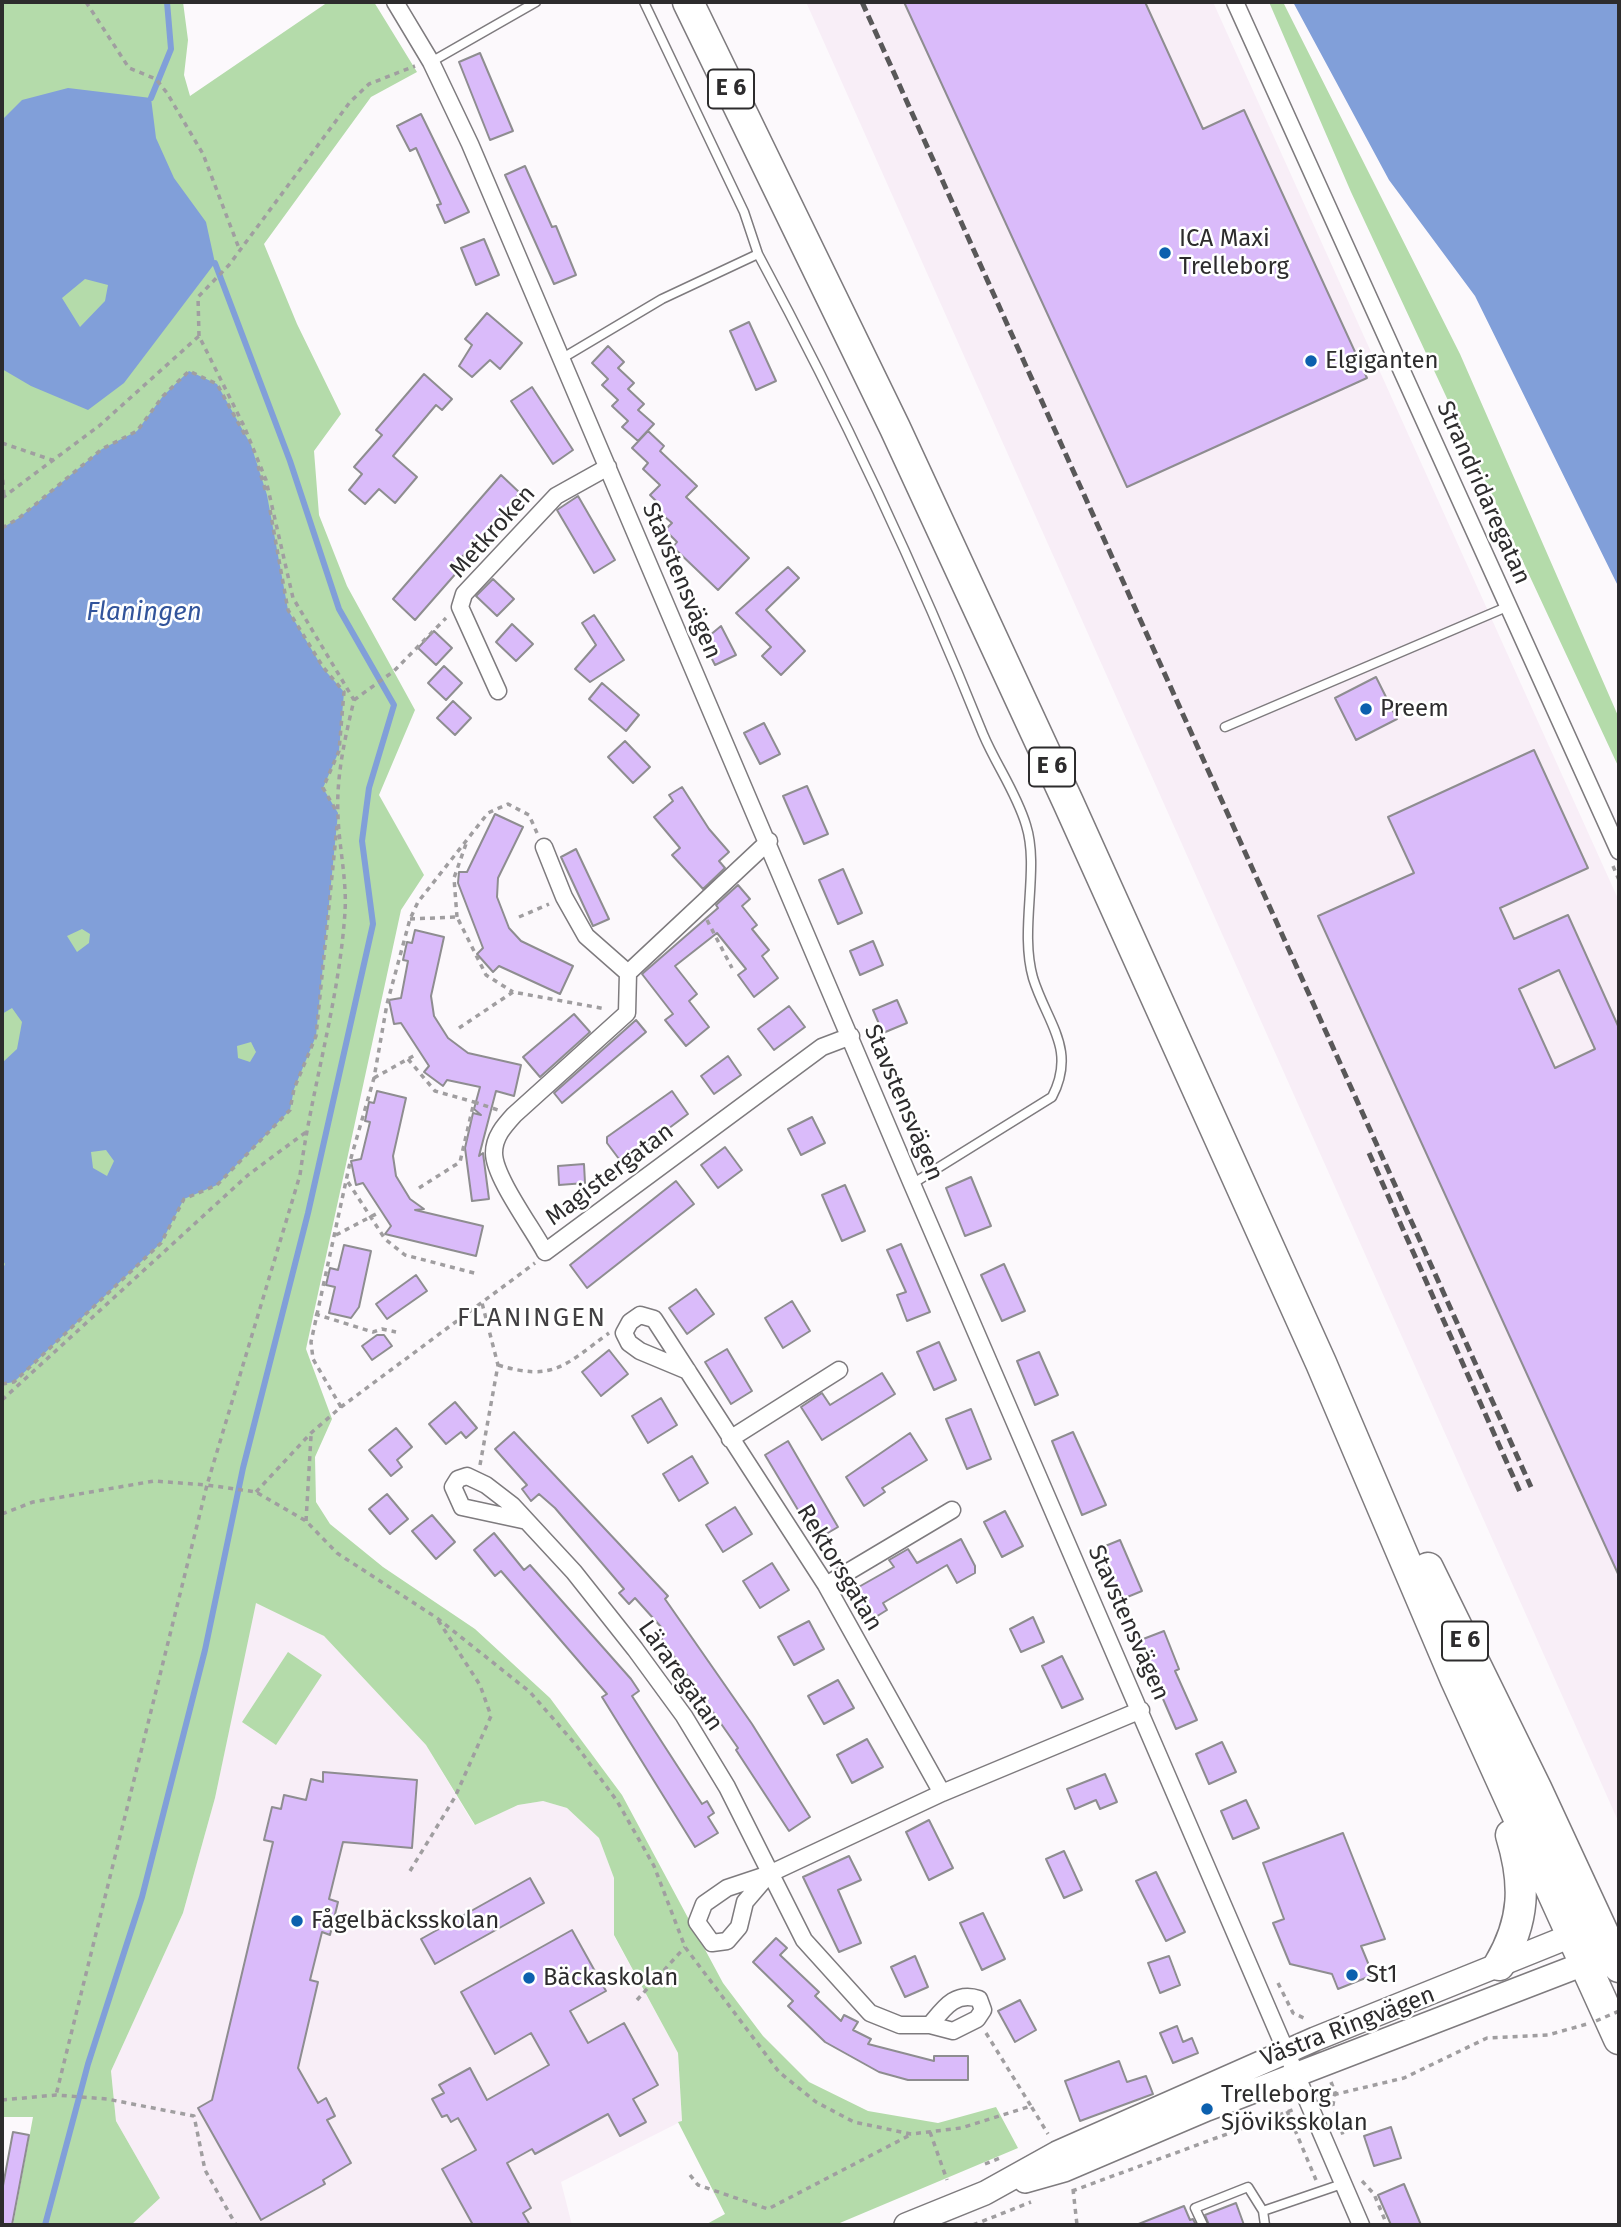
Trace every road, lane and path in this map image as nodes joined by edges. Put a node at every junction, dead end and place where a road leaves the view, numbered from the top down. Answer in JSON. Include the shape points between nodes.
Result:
{"nodes":[{"id":1,"x":87,"y":2,"type":"edge"},
{"id":2,"x":395,"y":2,"type":"edge"},
{"id":3,"x":536,"y":2,"type":"edge"},
{"id":4,"x":644,"y":2,"type":"edge"},
{"id":5,"x":688,"y":2,"type":"edge"},
{"id":6,"x":1235,"y":2,"type":"edge"},
{"id":7,"x":431,"y":62,"type":"junction"},
{"id":8,"x":240,"y":251,"type":"junction"},
{"id":9,"x":758,"y":254,"type":"junction"},
{"id":10,"x":199,"y":336,"type":"junction"},
{"id":11,"x":561,"y":359,"type":"junction"},
{"id":12,"x":2,"y":443,"type":"edge"},
{"id":13,"x":53,"y":460,"type":"junction"},
{"id":14,"x":608,"y":467,"type":"junction"},
{"id":15,"x":2,"y":470,"type":"edge"},
{"id":16,"x":3,"y":497,"type":"edge"},
{"id":17,"x":2,"y":528,"type":"edge"},
{"id":18,"x":1509,"y":606,"type":"junction"},
{"id":19,"x":460,"y":607,"type":"junction"},
{"id":20,"x":498,"y":691,"type":"dead end"},
{"id":21,"x":354,"y":700,"type":"junction"},
{"id":22,"x":1225,"y":727,"type":"dead end"},
{"id":23,"x":338,"y":813,"type":"junction"},
{"id":24,"x":468,"y":838,"type":"junction"},
{"id":25,"x":769,"y":841,"type":"junction"},
{"id":26,"x":544,"y":847,"type":"joint"},
{"id":27,"x":1619,"y":851,"type":"edge"},
{"id":28,"x":564,"y":897,"type":"junction"},
{"id":29,"x":700,"y":906,"type":"junction"},
{"id":30,"x":457,"y":917,"type":"junction"},
{"id":31,"x":519,"y":917,"type":"dead end"},
{"id":32,"x":410,"y":919,"type":"junction"},
{"id":33,"x":473,"y":934,"type":"dead end"},
{"id":34,"x":467,"y":937,"type":"junction"},
{"id":35,"x":732,"y":968,"type":"dead end"},
{"id":36,"x":628,"y":973,"type":"junction"},
{"id":37,"x":513,"y":992,"type":"junction"},
{"id":38,"x":627,"y":1013,"type":"junction"},
{"id":39,"x":459,"y":1028,"type":"dead end"},
{"id":40,"x":851,"y":1036,"type":"junction"},
{"id":41,"x":415,"y":1055,"type":"dead end"},
{"id":42,"x":408,"y":1059,"type":"junction"},
{"id":43,"x":374,"y":1077,"type":"junction"},
{"id":44,"x":474,"y":1102,"type":"junction"},
{"id":45,"x":514,"y":1115,"type":"junction"},
{"id":46,"x":306,"y":1132,"type":"junction"},
{"id":47,"x":348,"y":1182,"type":"junction"},
{"id":48,"x":912,"y":1184,"type":"junction"},
{"id":49,"x":419,"y":1188,"type":"dead end"},
{"id":50,"x":376,"y":1214,"type":"dead end"},
{"id":51,"x":371,"y":1217,"type":"junction"},
{"id":52,"x":336,"y":1234,"type":"junction"},
{"id":53,"x":545,"y":1252,"type":"junction"},
{"id":54,"x":478,"y":1274,"type":"dead end"},
{"id":55,"x":482,"y":1303,"type":"junction"},
{"id":56,"x":315,"y":1314,"type":"junction"},
{"id":57,"x":396,"y":1332,"type":"dead end"},
{"id":58,"x":624,"y":1333,"type":"junction"},
{"id":59,"x":1321,"y":1363,"type":"junction"},
{"id":60,"x":498,"y":1365,"type":"junction"},
{"id":61,"x":839,"y":1370,"type":"dead end"},
{"id":62,"x":688,"y":1371,"type":"junction"},
{"id":63,"x":2,"y":1384,"type":"edge"},
{"id":64,"x":2,"y":1400,"type":"edge"},
{"id":65,"x":341,"y":1408,"type":"junction"},
{"id":66,"x":311,"y":1433,"type":"junction"},
{"id":67,"x":730,"y":1439,"type":"junction"},
{"id":68,"x":477,"y":1481,"type":"junction"},
{"id":69,"x":207,"y":1485,"type":"junction"},
{"id":70,"x":256,"y":1492,"type":"junction"},
{"id":71,"x":952,"y":1510,"type":"dead end"},
{"id":72,"x":2,"y":1514,"type":"edge"},
{"id":73,"x":306,"y":1521,"type":"junction"},
{"id":74,"x":527,"y":1521,"type":"junction"},
{"id":75,"x":826,"y":1585,"type":"junction"},
{"id":76,"x":437,"y":1618,"type":"junction"},
{"id":77,"x":1456,"y":1680,"type":"junction"},
{"id":78,"x":1141,"y":1710,"type":"junction"},
{"id":79,"x":942,"y":1793,"type":"junction"},
{"id":80,"x":410,"y":1871,"type":"dead end"},
{"id":81,"x":769,"y":1874,"type":"junction"},
{"id":82,"x":1610,"y":1920,"type":"edge"},
{"id":83,"x":704,"y":1931,"type":"junction"},
{"id":84,"x":1572,"y":1936,"type":"junction"},
{"id":85,"x":685,"y":1947,"type":"junction"},
{"id":86,"x":1617,"y":1956,"type":"edge"},
{"id":87,"x":1584,"y":1964,"type":"junction"},
{"id":88,"x":1499,"y":1965,"type":"junction"},
{"id":89,"x":638,"y":2000,"type":"dead end"},
{"id":90,"x":1619,"y":2011,"type":"edge"},
{"id":91,"x":977,"y":2019,"type":"junction"},
{"id":92,"x":930,"y":2025,"type":"junction"},
{"id":93,"x":1619,"y":2039,"type":"edge"},
{"id":94,"x":1285,"y":2053,"type":"junction"},
{"id":95,"x":1295,"y":2077,"type":"junction"},
{"id":96,"x":1335,"y":2092,"type":"junction"},
{"id":97,"x":56,"y":2095,"type":"junction"},
{"id":98,"x":2,"y":2100,"type":"edge"},
{"id":99,"x":1306,"y":2104,"type":"junction"},
{"id":100,"x":1031,"y":2106,"type":"junction"},
{"id":101,"x":1287,"y":2112,"type":"junction"},
{"id":102,"x":930,"y":2132,"type":"junction"},
{"id":103,"x":911,"y":2134,"type":"junction"},
{"id":104,"x":1345,"y":2141,"type":"dead end"},
{"id":105,"x":1065,"y":2171,"type":"junction"},
{"id":106,"x":690,"y":2175,"type":"dead end"},
{"id":107,"x":947,"y":2180,"type":"dead end"},
{"id":108,"x":1350,"y":2181,"type":"junction"},
{"id":109,"x":1322,"y":2190,"type":"junction"},
{"id":110,"x":1061,"y":2193,"type":"dead end"},
{"id":111,"x":1035,"y":2200,"type":"dead end"},
{"id":112,"x":1263,"y":2211,"type":"junction"},
{"id":113,"x":236,"y":2225,"type":"edge"},
{"id":114,"x":906,"y":2225,"type":"edge"},
{"id":115,"x":973,"y":2225,"type":"edge"},
{"id":116,"x":1077,"y":2225,"type":"edge"},
{"id":117,"x":1203,"y":2225,"type":"edge"},
{"id":118,"x":1265,"y":2225,"type":"edge"},
{"id":119,"x":1361,"y":2225,"type":"edge"},
{"id":120,"x":1387,"y":2225,"type":"edge"}],
"edges":[{"from":1,"to":8,"type":"path","via":[[129,68],[156,79],[167,93],[204,154]]},
{"from":2,"to":7,"type":"street","name":"Stavstensvägen"},
{"from":3,"to":7,"type":"lane"},
{"from":4,"to":9,"type":"lane","via":[[744,212]]},
{"from":5,"to":59,"type":"highway","number":"E 6","via":[[895,428]]},
{"from":6,"to":18,"type":"street","name":"Strandridaregatan"},
{"from":7,"to":8,"type":"path","via":[[369,84],[350,102]]},
{"from":7,"to":11,"type":"street","name":"Stavstensvägen"},
{"from":8,"to":10,"type":"path","via":[[198,297]]},
{"from":9,"to":11,"type":"lane","via":[[662,299]]},
{"from":9,"to":48,"type":"lane","via":[[830,388],[1027,828],[1029,951],[1033,977],[1060,1048],[1063,1076],[1052,1097]]},
{"from":10,"to":13,"type":"path","via":[[99,426]]},
{"from":10,"to":21,"type":"path","via":[[266,480],[293,598]]},
{"from":11,"to":14,"type":"street","name":"Stavstensvägen"},
{"from":12,"to":13,"type":"path"},
{"from":13,"to":16,"type":"path"},
{"from":14,"to":19,"type":"street","name":"Metkroken","via":[[556,496],[534,516],[464,594]]},
{"from":14,"to":25,"type":"street","name":"Stavstensvägen"},
{"from":15,"to":16,"type":"path"},
{"from":17,"to":23,"type":"path","via":[[102,449],[137,431],[189,371],[217,384],[251,445],[267,495],[288,610],[344,692],[339,751],[323,788]]},
{"from":18,"to":22,"type":"lane"},
{"from":18,"to":27,"type":"street","name":"Strandridaregatan"},
{"from":19,"to":20,"type":"street","name":"Metkroken"},
{"from":19,"to":21,"type":"path","via":[[394,671]]},
{"from":21,"to":23,"type":"path","via":[[341,758]]},
{"from":23,"to":46,"type":"path","via":[[345,909],[335,1004]]},
{"from":23,"to":63,"type":"path","via":[[316,1036],[290,1111],[217,1185],[184,1199],[161,1243],[14,1382]]},
{"from":24,"to":26,"type":"path","via":[[488,813],[508,804],[528,816]]},
{"from":24,"to":30,"type":"path","via":[[454,878]]},
{"from":24,"to":32,"type":"path"},
{"from":25,"to":29,"type":"street"},
{"from":25,"to":40,"type":"street","name":"Stavstensvägen"},
{"from":26,"to":28,"type":"street"},
{"from":28,"to":31,"type":"path"},
{"from":28,"to":36,"type":"street","via":[[586,936]]},
{"from":29,"to":35,"type":"path"},
{"from":29,"to":36,"type":"street"},
{"from":30,"to":32,"type":"path"},
{"from":30,"to":34,"type":"path"},
{"from":32,"to":43,"type":"path","via":[[387,1004]]},
{"from":33,"to":34,"type":"path"},
{"from":34,"to":37,"type":"path","via":[[486,975]]},
{"from":36,"to":38,"type":"street"},
{"from":37,"to":38,"type":"path"},
{"from":37,"to":39,"type":"path"},
{"from":38,"to":45,"type":"street","name":"Magistergatan"},
{"from":40,"to":48,"type":"street","name":"Stavstensvägen"},
{"from":40,"to":53,"type":"street","name":"Magistergatan","via":[[821,1047]]},
{"from":41,"to":42,"type":"path"},
{"from":42,"to":43,"type":"path"},
{"from":42,"to":44,"type":"path","via":[[435,1091]]},
{"from":43,"to":47,"type":"path"},
{"from":44,"to":45,"type":"path"},
{"from":44,"to":49,"type":"path","via":[[460,1161]]},
{"from":45,"to":53,"type":"street","name":"Magistergatan","via":[[499,1132],[494,1155]]},
{"from":46,"to":64,"type":"path","via":[[248,1175]]},
{"from":46,"to":69,"type":"path","via":[[300,1175]]},
{"from":47,"to":51,"type":"path"},
{"from":47,"to":52,"type":"path"},
{"from":48,"to":78,"type":"street","name":"Stavstensvägen"},
{"from":50,"to":51,"type":"path"},
{"from":51,"to":52,"type":"path"},
{"from":51,"to":54,"type":"path","via":[[385,1239],[405,1255]]},
{"from":52,"to":56,"type":"path"},
{"from":53,"to":55,"type":"path"},
{"from":55,"to":60,"type":"path"},
{"from":55,"to":65,"type":"path"},
{"from":56,"to":57,"type":"path","via":[[373,1332]]},
{"from":56,"to":65,"type":"path","via":[[313,1359]]},
{"from":58,"to":60,"type":"path","via":[[611,1332],[551,1371],[527,1374]]},
{"from":58,"to":62,"type":"street","via":[[640,1350]]},
{"from":58,"to":62,"type":"street","name":"Rektorsgatan","via":[[639,1315],[654,1319]]},
{"from":59,"to":77,"type":"highway","number":"E 6"},
{"from":59,"to":82,"type":"highway","number":"E 6"},
{"from":60,"to":68,"type":"path"},
{"from":61,"to":67,"type":"street"},
{"from":62,"to":67,"type":"street","name":"Rektorsgatan"},
{"from":65,"to":66,"type":"path"},
{"from":66,"to":70,"type":"path"},
{"from":66,"to":73,"type":"path"},
{"from":67,"to":75,"type":"street","name":"Rektorsgatan"},
{"from":68,"to":74,"type":"street","name":"Läraregatan"},
{"from":68,"to":74,"type":"street","via":[[467,1475],[458,1479],[453,1488],[462,1507]]},
{"from":69,"to":70,"type":"path"},
{"from":69,"to":72,"type":"path","via":[[154,1481],[33,1502]]},
{"from":69,"to":97,"type":"path"},
{"from":70,"to":73,"type":"path"},
{"from":71,"to":75,"type":"street"},
{"from":73,"to":76,"type":"path","via":[[337,1553]]},
{"from":74,"to":81,"type":"street","name":"Läraregatan","via":[[574,1572],[684,1716],[727,1787]]},
{"from":75,"to":79,"type":"street","name":"Rektorsgatan"},
{"from":76,"to":80,"type":"path","via":[[480,1685],[491,1716],[455,1797]]},
{"from":76,"to":85,"type":"path","via":[[530,1692],[576,1745],[617,1801],[654,1866]]},
{"from":77,"to":84,"type":"highway","number":"E 6"},
{"from":77,"to":88,"type":"highway","via":[[1520,1864],[1519,1923]]},
{"from":78,"to":79,"type":"street"},
{"from":78,"to":94,"type":"street","name":"Stavstensvägen"},
{"from":79,"to":81,"type":"street"},
{"from":81,"to":83,"type":"street","via":[[727,1888],[704,1904],[697,1922]]},
{"from":81,"to":83,"type":"street","via":[[745,1902],[740,1927],[727,1941],[712,1942]]},
{"from":81,"to":92,"type":"street","name":"Läraregatan","via":[[804,1940],[870,2013],[900,2025]]},
{"from":82,"to":84,"type":"main road","name":"Västra Ringvägen"},
{"from":82,"to":86,"type":"highway","number":"E 6"},
{"from":83,"to":85,"type":"path"},
{"from":84,"to":87,"type":"highway","number":"E 6"},
{"from":84,"to":88,"type":"main road","name":"Västra Ringvägen"},
{"from":85,"to":89,"type":"path"},
{"from":85,"to":103,"type":"path","via":[[779,2072],[816,2102],[854,2122]]},
{"from":86,"to":87,"type":"main road","name":"Västra Ringvägen"},
{"from":87,"to":93,"type":"highway","number":"E 6"},
{"from":87,"to":95,"type":"main road","name":"Västra Ringvägen"},
{"from":88,"to":94,"type":"main road","name":"Västra Ringvägen"},
{"from":90,"to":96,"type":"path","bridge":true,"via":[[1548,2035],[1487,2038],[1405,2078]]},
{"from":91,"to":92,"type":"street","name":"Läraregatan","via":[[953,2031]]},
{"from":91,"to":92,"type":"street","via":[[983,2010],[979,1999],[969,1996],[955,1998]]},
{"from":91,"to":100,"type":"path"},
{"from":94,"to":95,"type":"street","name":"Stavstensvägen"},
{"from":94,"to":105,"type":"main road","name":"Västra Ringvägen"},
{"from":95,"to":99,"type":"street","name":"Stavstensvägen"},
{"from":95,"to":105,"type":"main road","name":"Västra Ringvägen","via":[[1207,2109]]},
{"from":96,"to":99,"type":"path"},
{"from":96,"to":104,"type":"path","via":[[1333,2105]]},
{"from":97,"to":98,"type":"path"},
{"from":97,"to":113,"type":"path","via":[[107,2099],[194,2116],[205,2170]]},
{"from":99,"to":101,"type":"path"},
{"from":99,"to":108,"type":"street","name":"Stavstensvägen"},
{"from":100,"to":102,"type":"path","via":[[961,2128]]},
{"from":100,"to":105,"type":"path"},
{"from":101,"to":105,"type":"path"},
{"from":101,"to":109,"type":"path"},
{"from":102,"to":103,"type":"path"},
{"from":102,"to":107,"type":"path"},
{"from":103,"to":106,"type":"path","via":[[768,2209],[698,2185]]},
{"from":105,"to":110,"type":"path"},
{"from":105,"to":114,"type":"main road","name":"Västra Ringvägen","via":[[985,2193]]},
{"from":105,"to":116,"type":"path"},
{"from":108,"to":109,"type":"lane"},
{"from":108,"to":119,"type":"street","name":"Stavstensvägen"},
{"from":108,"to":120,"type":"path","via":[[1374,2194]]},
{"from":109,"to":112,"type":"lane"},
{"from":111,"to":115,"type":"path"},
{"from":112,"to":117,"type":"lane","via":[[1248,2187],[1195,2208]]},
{"from":112,"to":118,"type":"lane"}]}
